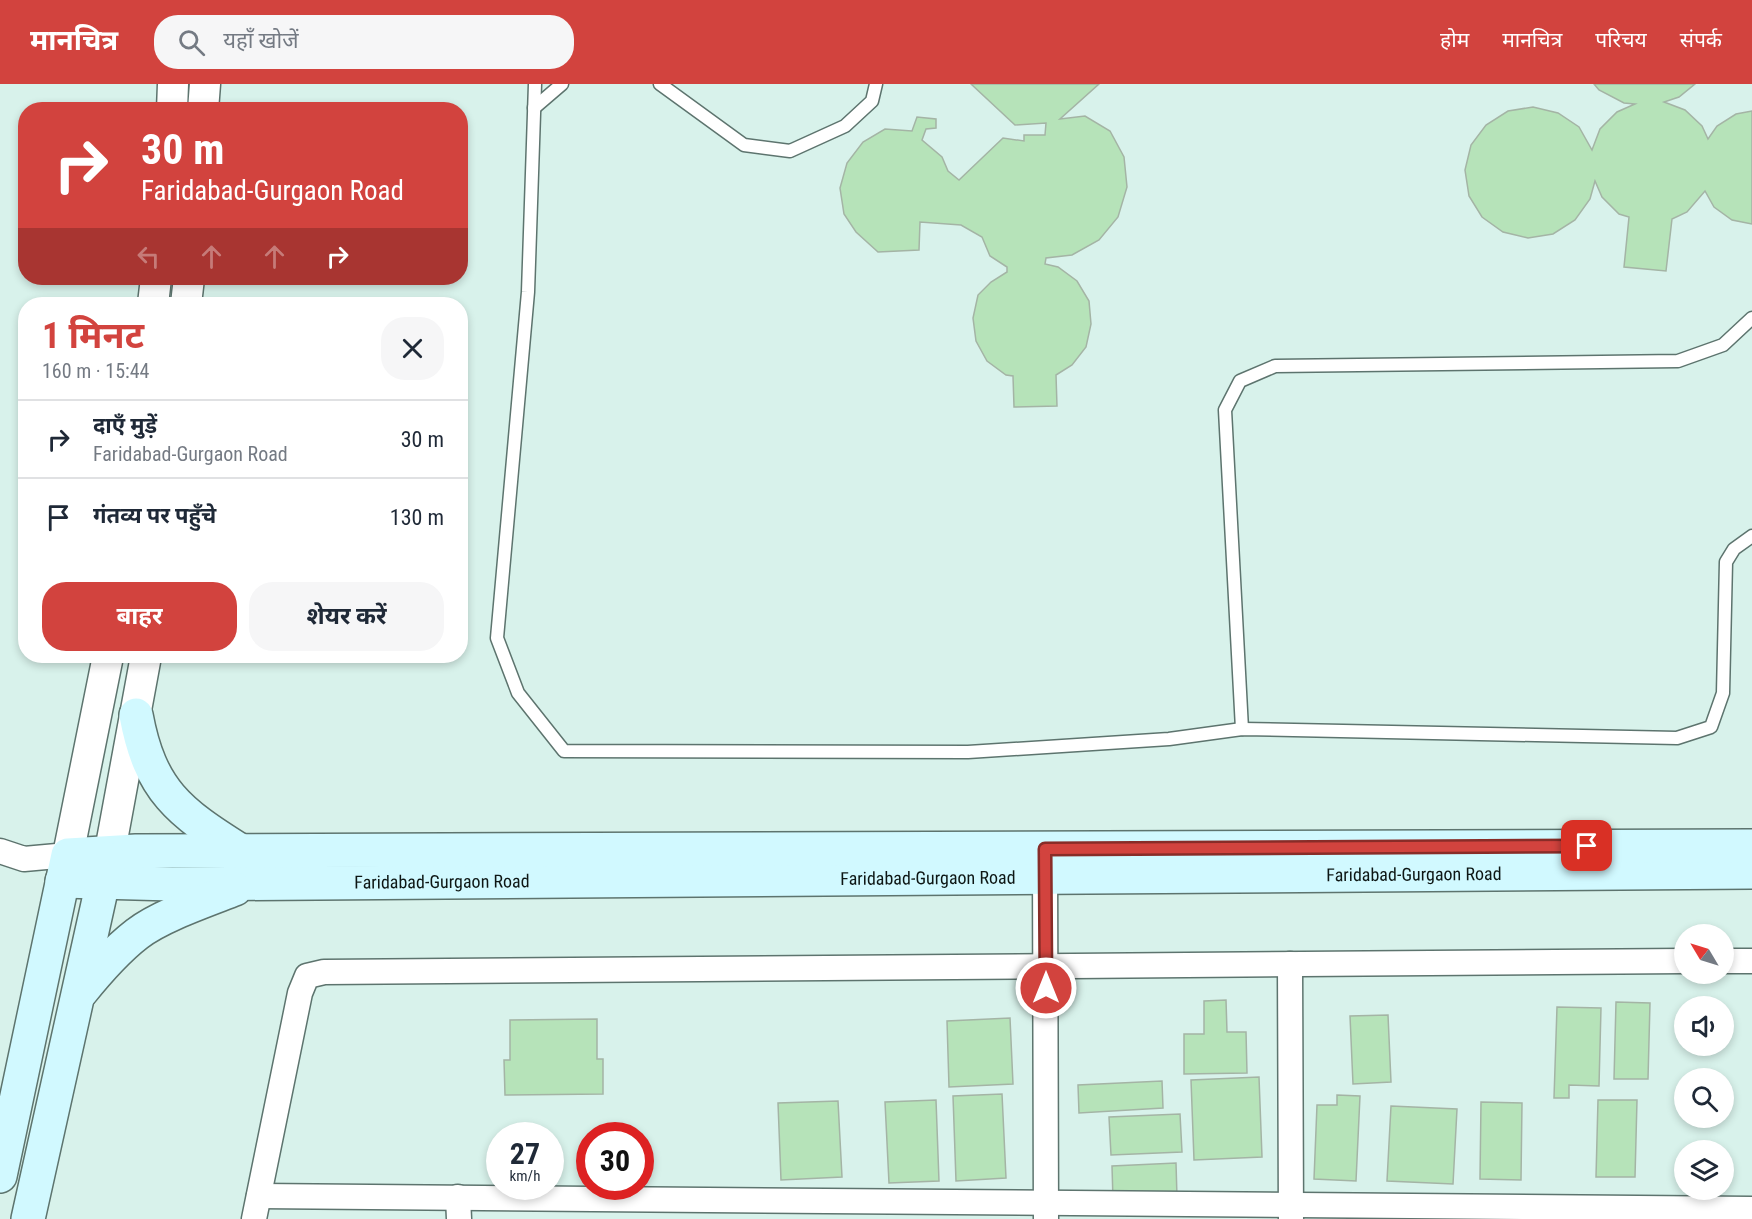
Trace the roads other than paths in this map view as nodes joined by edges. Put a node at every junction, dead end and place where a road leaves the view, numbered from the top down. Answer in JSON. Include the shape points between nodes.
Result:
{"nodes":[{"id":1,"x":172,"y":84,"type":"edge"},
{"id":2,"x":205,"y":84,"type":"edge"},
{"id":3,"x":535,"y":84,"type":"edge"},
{"id":4,"x":561,"y":84,"type":"edge"},
{"id":5,"x":660,"y":84,"type":"edge"},
{"id":6,"x":876,"y":84,"type":"edge"},
{"id":7,"x":172,"y":102,"type":"edge"},
{"id":8,"x":204,"y":102,"type":"edge"},
{"id":9,"x":534,"y":108,"type":"junction"},
{"id":10,"x":1752,"y":318,"type":"edge"},
{"id":11,"x":1752,"y":536,"type":"edge"},
{"id":12,"x":107,"y":663,"type":"edge"},
{"id":13,"x":145,"y":663,"type":"edge"},
{"id":14,"x":136,"y":715,"type":"junction"},
{"id":15,"x":1242,"y":729,"type":"junction"},
{"id":16,"x":1752,"y":846,"type":"edge"},
{"id":17,"x":0,"y":850,"type":"edge"},
{"id":18,"x":241,"y":851,"type":"junction"},
{"id":19,"x":1046,"y":862,"type":"junction"},
{"id":20,"x":107,"y":866,"type":"junction"},
{"id":21,"x":65,"y":868,"type":"junction"},
{"id":22,"x":1752,"y":872,"type":"edge"},
{"id":23,"x":256,"y":882,"type":"junction"},
{"id":24,"x":1674,"y":961,"type":"edge"},
{"id":25,"x":1734,"y":961,"type":"edge"},
{"id":26,"x":1752,"y":961,"type":"edge"},
{"id":27,"x":1290,"y":964,"type":"junction"},
{"id":28,"x":1046,"y":965,"type":"junction"},
{"id":29,"x":79,"y":994,"type":"junction"},
{"id":30,"x":0,"y":1176,"type":"edge"},
{"id":31,"x":260,"y":1196,"type":"junction"},
{"id":32,"x":458,"y":1208,"type":"edge"},
{"id":33,"x":1752,"y":1209,"type":"edge"},
{"id":34,"x":1046,"y":1210,"type":"edge"},
{"id":35,"x":1291,"y":1211,"type":"edge"},
{"id":36,"x":1564,"y":1213,"type":"edge"},
{"id":37,"x":28,"y":1219,"type":"edge"},
{"id":38,"x":254,"y":1219,"type":"edge"}],
"edges":[{"from":1,"to":7,"type":"street"},
{"from":2,"to":8,"type":"street"},
{"from":3,"to":9,"type":"lane"},
{"from":4,"to":9,"type":"lane"},
{"from":5,"to":6,"type":"lane","via":[[744,145],[790,151],[845,126],[872,101]]},
{"from":9,"to":15,"type":"lane","via":[[528,292],[497,638],[518,693],[564,751],[968,752],[1170,740]]},
{"from":10,"to":15,"type":"lane","via":[[1722,345],[1678,361],[1275,366],[1240,381],[1225,410]]},
{"from":11,"to":15,"type":"lane","via":[[1734,549],[1726,562],[1723,693],[1711,727],[1677,738]]},
{"from":12,"to":21,"type":"street"},
{"from":13,"to":14,"type":"street"},
{"from":14,"to":18,"type":"main road","via":[[142,748],[153,776],[191,819]]},
{"from":14,"to":20,"type":"street"},
{"from":16,"to":19,"type":"main road","name":"Faridabad-Gurgaon Road"},
{"from":17,"to":21,"type":"street"},
{"from":18,"to":19,"type":"main road","name":"Faridabad-Gurgaon Road"},
{"from":18,"to":20,"type":"main road","name":"Faridabad-Gurgaon Road"},
{"from":19,"to":22,"type":"main road","name":"Faridabad-Gurgaon Road"},
{"from":19,"to":23,"type":"main road","name":"Faridabad-Gurgaon Road"},
{"from":19,"to":28,"type":"street"},
{"from":20,"to":21,"type":"main road","name":"Faridabad-Gurgaon Road"},
{"from":20,"to":23,"type":"main road","name":"Faridabad-Gurgaon Road","via":[[172,884]]},
{"from":20,"to":29,"type":"main road"},
{"from":21,"to":30,"type":"main road"},
{"from":23,"to":29,"type":"main road","via":[[202,902],[138,933],[102,965]]},
{"from":24,"to":27,"type":"street"},
{"from":25,"to":26,"type":"street"},
{"from":27,"to":28,"type":"street"},
{"from":27,"to":35,"type":"street"},
{"from":28,"to":31,"type":"street","via":[[324,972],[307,976],[300,993]]},
{"from":28,"to":34,"type":"street"},
{"from":29,"to":37,"type":"main road"},
{"from":31,"to":32,"type":"street"},
{"from":31,"to":38,"type":"street"},
{"from":32,"to":34,"type":"street"},
{"from":33,"to":36,"type":"street"},
{"from":34,"to":35,"type":"street"},
{"from":35,"to":36,"type":"street"}]}
